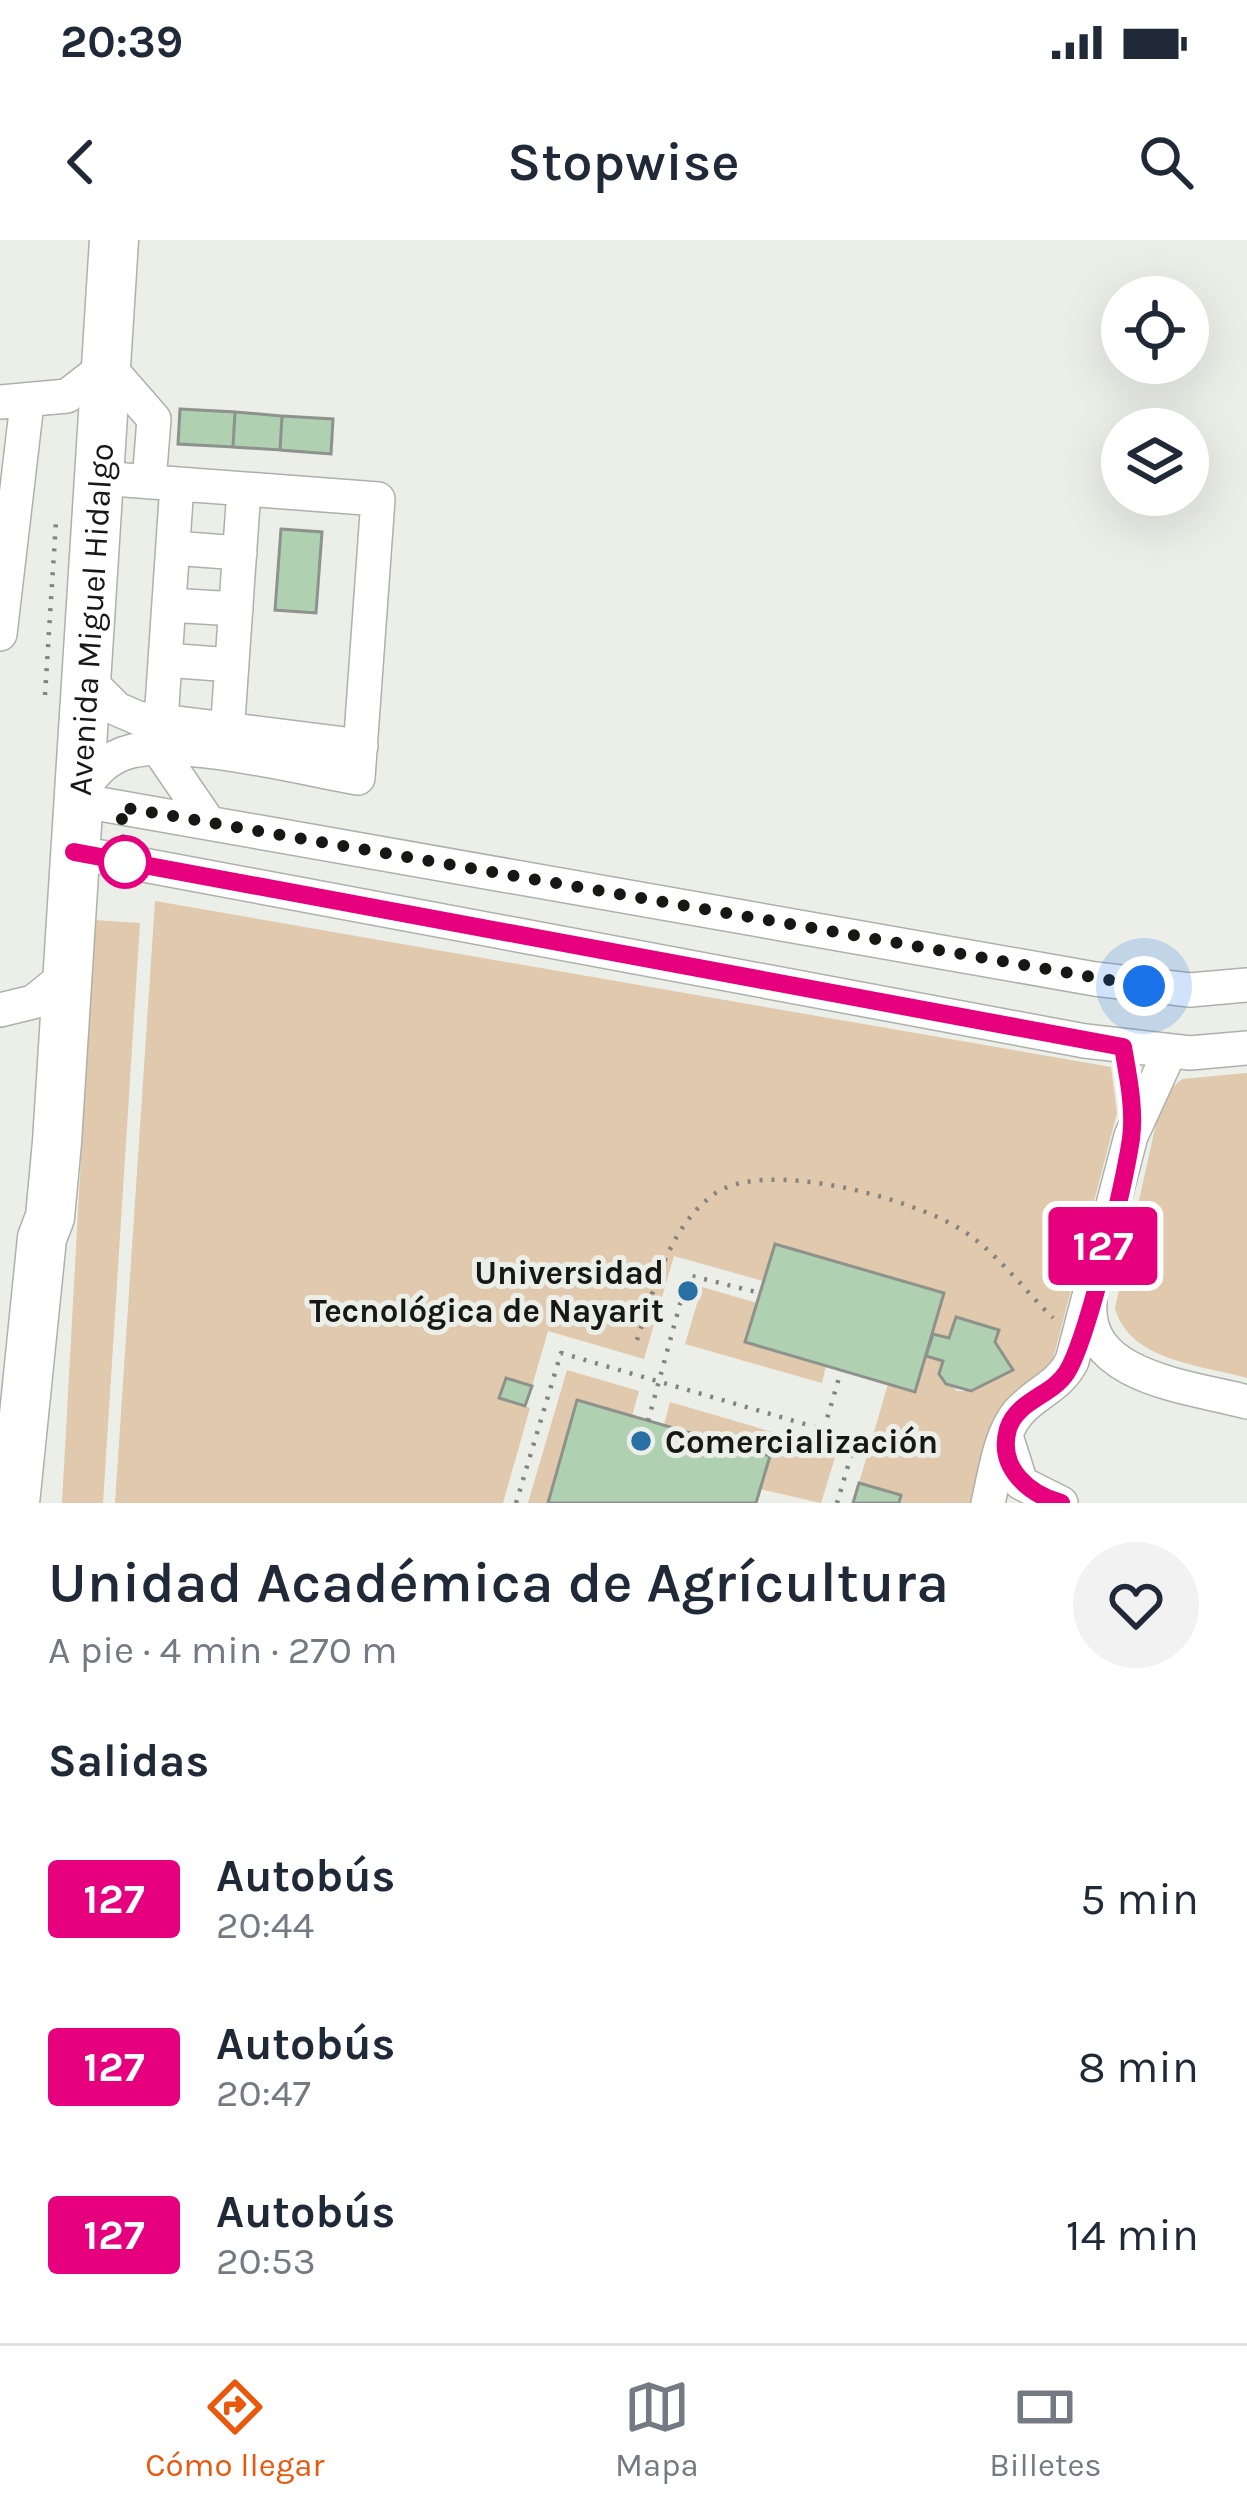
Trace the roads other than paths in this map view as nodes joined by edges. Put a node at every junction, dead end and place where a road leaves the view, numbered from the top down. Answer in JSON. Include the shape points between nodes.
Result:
{"nodes":[{"id":1,"x":114,"y":240,"type":"edge"},
{"id":2,"x":106,"y":365,"type":"junction"},
{"id":3,"x":14,"y":403,"type":"edge"},
{"id":4,"x":99,"y":478,"type":"junction"},
{"id":5,"x":163,"y":483,"type":"junction"},
{"id":6,"x":244,"y":489,"type":"junction"},
{"id":7,"x":173,"y":548,"type":"junction"},
{"id":8,"x":240,"y":553,"type":"junction"},
{"id":9,"x":169,"y":604,"type":"junction"},
{"id":10,"x":236,"y":609,"type":"junction"},
{"id":11,"x":0,"y":634,"type":"edge"},
{"id":12,"x":165,"y":660,"type":"junction"},
{"id":13,"x":232,"y":665,"type":"junction"},
{"id":14,"x":85,"y":677,"type":"junction"},
{"id":15,"x":160,"y":736,"type":"junction"},
{"id":16,"x":227,"y":741,"type":"junction"},
{"id":17,"x":77,"y":800,"type":"junction"},
{"id":18,"x":209,"y":823,"type":"junction"},
{"id":19,"x":74,"y":852,"type":"junction"},
{"id":20,"x":67,"y":975,"type":"junction"},
{"id":21,"x":1247,"y":985,"type":"edge"},
{"id":22,"x":0,"y":1010,"type":"edge"},
{"id":23,"x":1123,"y":1047,"type":"junction"},
{"id":24,"x":1247,"y":1048,"type":"edge"},
{"id":25,"x":1170,"y":1051,"type":"junction"},
{"id":26,"x":1131,"y":1136,"type":"junction"},
{"id":27,"x":50,"y":1216,"type":"junction"},
{"id":28,"x":1090,"y":1295,"type":"junction"},
{"id":29,"x":1247,"y":1402,"type":"edge"},
{"id":30,"x":1007,"y":1432,"type":"junction"},
{"id":31,"x":15,"y":1503,"type":"edge"},
{"id":32,"x":42,"y":1503,"type":"edge"},
{"id":33,"x":988,"y":1503,"type":"edge"},
{"id":34,"x":1061,"y":1503,"type":"edge"}],
"edges":[{"from":1,"to":2,"type":"highway","name":"Avenida Miguel Hidalgo"},
{"from":2,"to":3,"type":"street","via":[[67,396]]},
{"from":2,"to":4,"type":"highway","name":"Avenida Miguel Hidalgo"},
{"from":2,"to":5,"type":"street","via":[[154,419]]},
{"from":3,"to":11,"type":"street"},
{"from":4,"to":5,"type":"street"},
{"from":4,"to":14,"type":"highway","name":"Avenida Miguel Hidalgo"},
{"from":5,"to":6,"type":"street"},
{"from":5,"to":7,"type":"street"},
{"from":6,"to":8,"type":"street"},
{"from":6,"to":16,"type":"street","via":[[378,499],[358,778]]},
{"from":7,"to":8,"type":"street"},
{"from":7,"to":9,"type":"street"},
{"from":8,"to":10,"type":"street"},
{"from":9,"to":10,"type":"street"},
{"from":9,"to":12,"type":"street"},
{"from":10,"to":13,"type":"street"},
{"from":12,"to":13,"type":"street"},
{"from":12,"to":15,"type":"street"},
{"from":13,"to":16,"type":"street"},
{"from":14,"to":15,"type":"street"},
{"from":14,"to":17,"type":"highway","name":"Avenida Miguel Hidalgo"},
{"from":15,"to":16,"type":"street"},
{"from":15,"to":17,"type":"street","via":[[109,760]]},
{"from":15,"to":18,"type":"street"},
{"from":17,"to":18,"type":"street"},
{"from":17,"to":19,"type":"highway","name":"Avenida Miguel Hidalgo"},
{"from":18,"to":21,"type":"street","via":[[1095,979],[1190,989]]},
{"from":19,"to":20,"type":"highway","name":"Avenida Miguel Hidalgo"},
{"from":19,"to":23,"type":"street"},
{"from":20,"to":22,"type":"street","via":[[33,1002]]},
{"from":20,"to":27,"type":"highway","name":"Avenida Miguel Hidalgo"},
{"from":23,"to":25,"type":"street"},
{"from":23,"to":26,"type":"street"},
{"from":24,"to":25,"type":"street"},
{"from":25,"to":26,"type":"street"},
{"from":26,"to":28,"type":"street"},
{"from":27,"to":31,"type":"highway","name":"Avenida Miguel Hidalgo"},
{"from":27,"to":32,"type":"highway","name":"Avenida Miguel Hidalgo","via":[[57,1269]]},
{"from":28,"to":29,"type":"street","via":[[1093,1331],[1115,1361]]},
{"from":28,"to":30,"type":"street","via":[[1064,1377],[1021,1410]]},
{"from":30,"to":33,"type":"street"},
{"from":30,"to":34,"type":"street","via":[[1021,1483]]}]}
